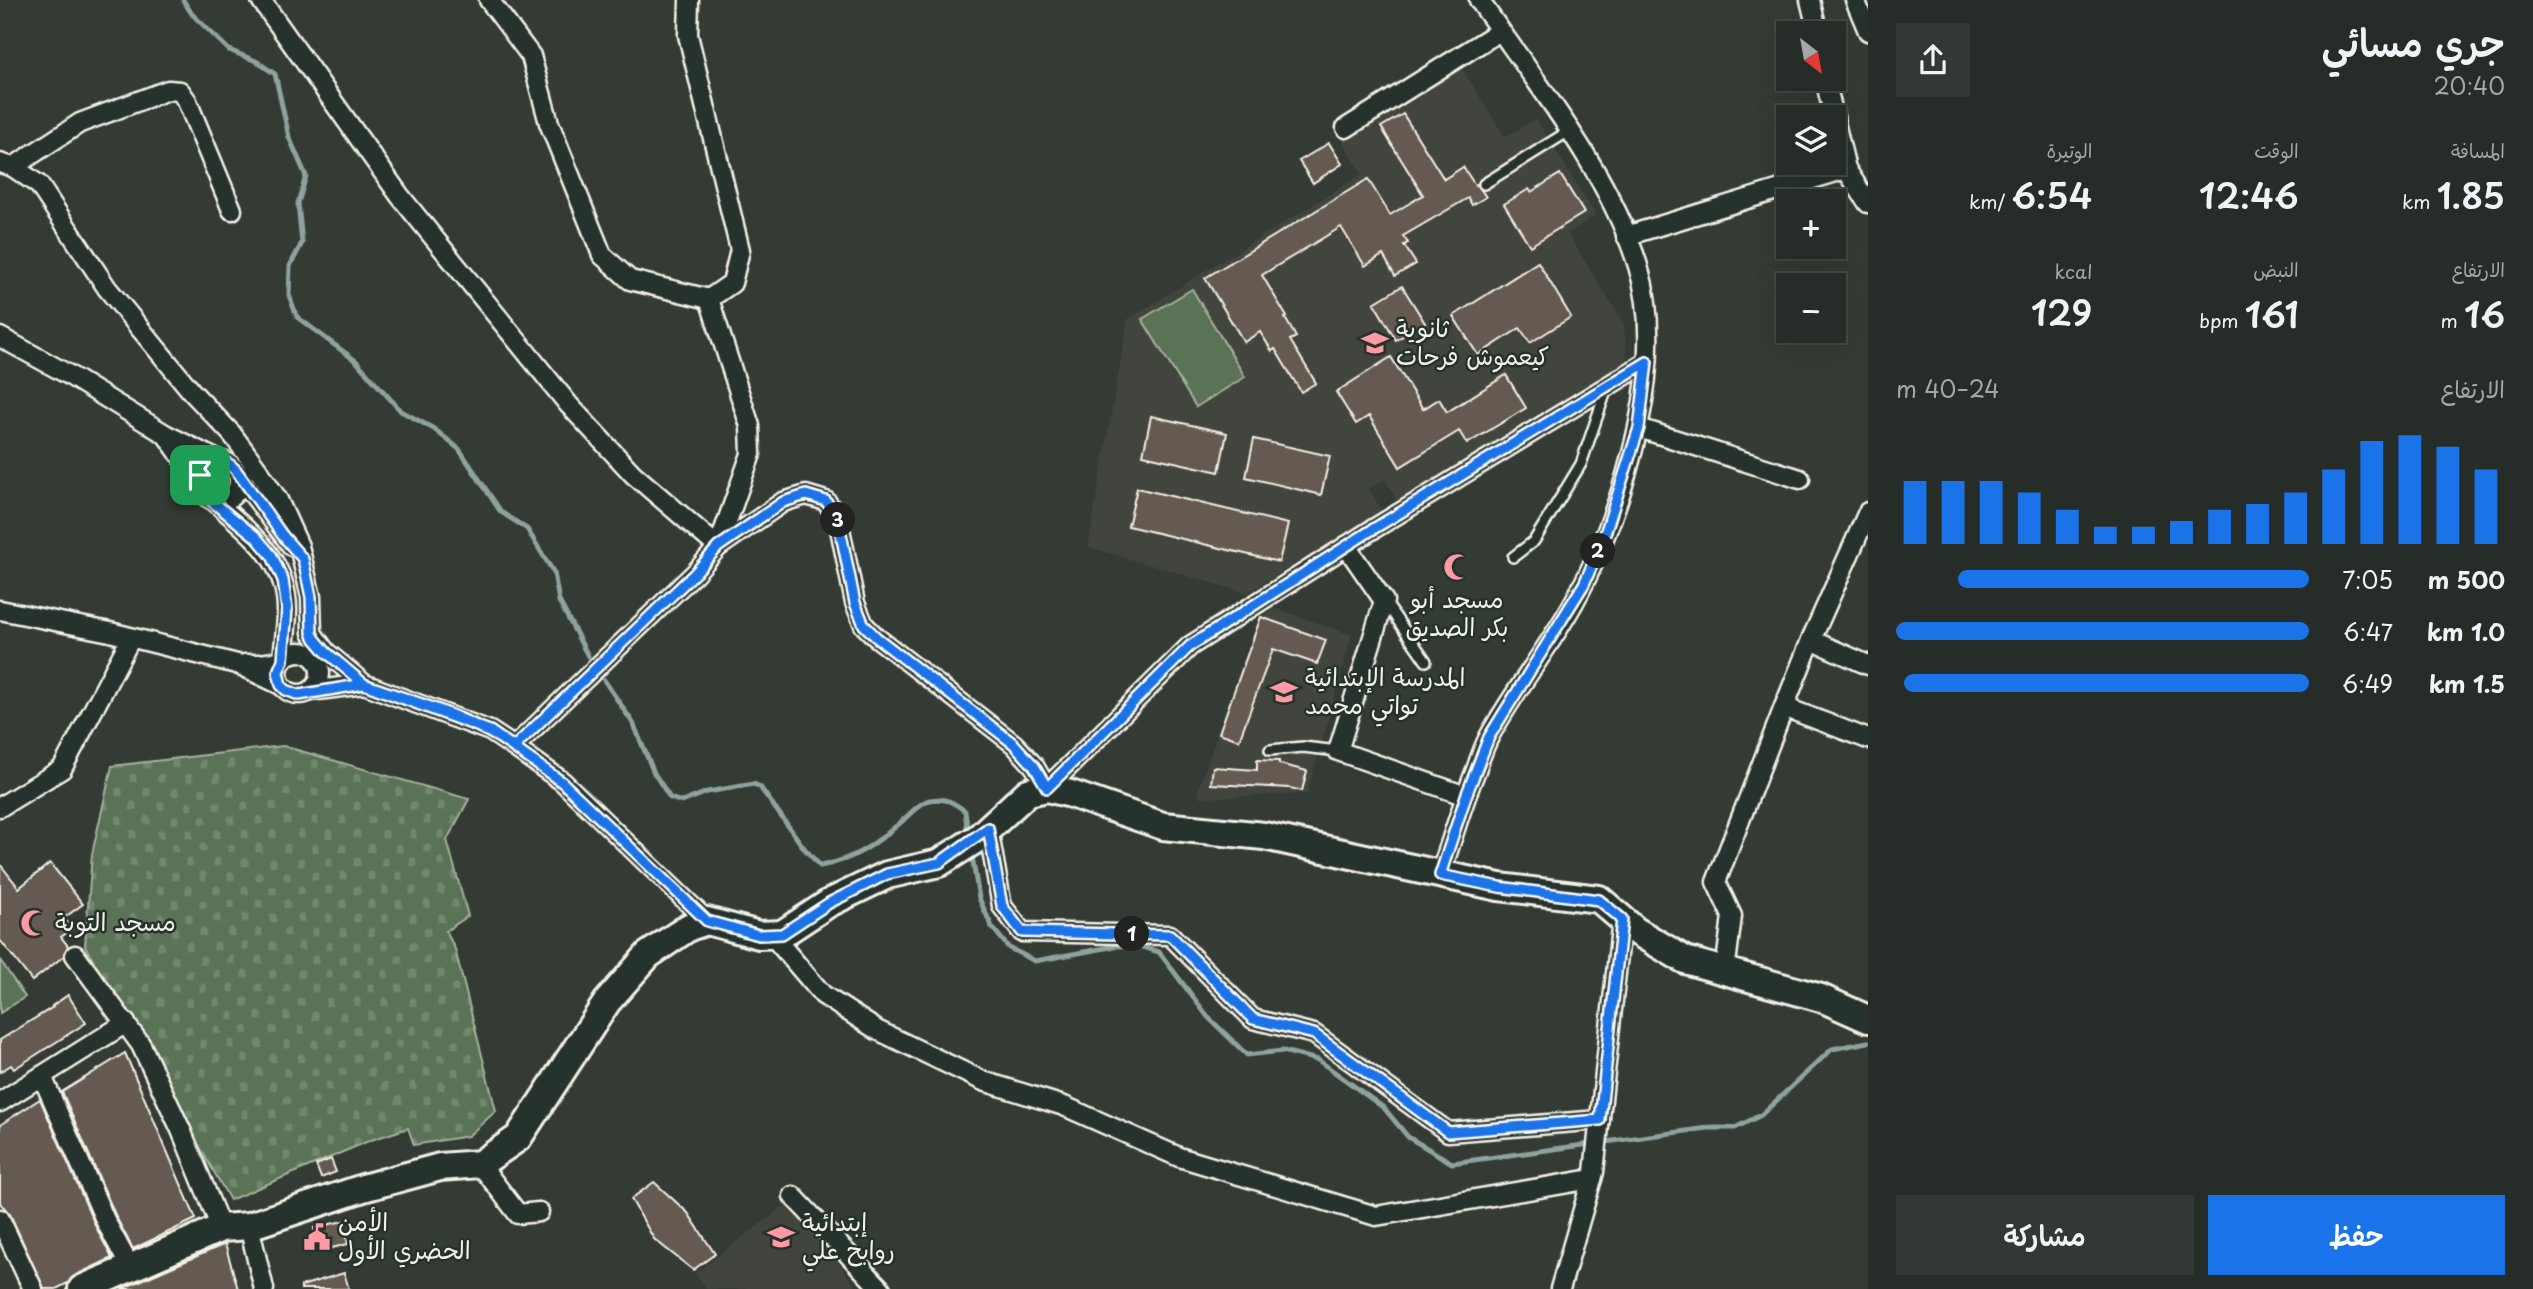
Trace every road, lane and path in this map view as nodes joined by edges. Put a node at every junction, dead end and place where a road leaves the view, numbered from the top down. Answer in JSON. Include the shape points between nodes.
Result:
{"nodes":[{"id":1,"x":261,"y":0,"type":"edge"},
{"id":2,"x":489,"y":0,"type":"edge"},
{"id":3,"x":689,"y":0,"type":"edge"},
{"id":4,"x":1479,"y":0,"type":"edge"},
{"id":5,"x":1810,"y":0,"type":"edge"},
{"id":6,"x":1855,"y":0,"type":"edge"},
{"id":7,"x":1815,"y":21,"type":"edge"},
{"id":8,"x":1500,"y":31,"type":"junction"},
{"id":9,"x":1868,"y":31,"type":"edge"},
{"id":10,"x":1346,"y":128,"type":"dead end"},
{"id":11,"x":1569,"y":131,"type":"junction"},
{"id":12,"x":7,"y":165,"type":"edge"},
{"id":13,"x":1846,"y":169,"type":"edge"},
{"id":14,"x":1826,"y":175,"type":"edge"},
{"id":15,"x":1485,"y":184,"type":"dead end"},
{"id":16,"x":1868,"y":203,"type":"edge"},
{"id":17,"x":232,"y":210,"type":"dead end"},
{"id":18,"x":1626,"y":236,"type":"junction"},
{"id":19,"x":709,"y":299,"type":"junction"},
{"id":20,"x":0,"y":337,"type":"edge"},
{"id":21,"x":1647,"y":362,"type":"junction"},
{"id":22,"x":1608,"y":386,"type":"junction"},
{"id":23,"x":1639,"y":428,"type":"junction"},
{"id":24,"x":164,"y":433,"type":"junction"},
{"id":25,"x":220,"y":461,"type":"junction"},
{"id":26,"x":257,"y":468,"type":"junction"},
{"id":27,"x":239,"y":476,"type":"junction"},
{"id":28,"x":1800,"y":479,"type":"dead end"},
{"id":29,"x":199,"y":481,"type":"junction"},
{"id":30,"x":278,"y":500,"type":"junction"},
{"id":31,"x":214,"y":501,"type":"junction"},
{"id":32,"x":1868,"y":512,"type":"edge"},
{"id":33,"x":283,"y":536,"type":"junction"},
{"id":34,"x":1346,"y":546,"type":"junction"},
{"id":35,"x":718,"y":547,"type":"junction"},
{"id":36,"x":1513,"y":557,"type":"dead end"},
{"id":37,"x":303,"y":559,"type":"junction"},
{"id":38,"x":283,"y":580,"type":"junction"},
{"id":39,"x":1384,"y":601,"type":"junction"},
{"id":40,"x":0,"y":610,"type":"edge"},
{"id":41,"x":312,"y":633,"type":"junction"},
{"id":42,"x":131,"y":638,"type":"junction"},
{"id":43,"x":1811,"y":640,"type":"junction"},
{"id":44,"x":283,"y":660,"type":"junction"},
{"id":45,"x":1426,"y":661,"type":"dead end"},
{"id":46,"x":317,"y":662,"type":"junction"},
{"id":47,"x":237,"y":664,"type":"junction"},
{"id":48,"x":1868,"y":665,"type":"edge"},
{"id":49,"x":359,"y":681,"type":"junction"},
{"id":50,"x":281,"y":685,"type":"junction"},
{"id":51,"x":311,"y":691,"type":"junction"},
{"id":52,"x":1784,"y":707,"type":"junction"},
{"id":53,"x":1868,"y":739,"type":"edge"},
{"id":54,"x":514,"y":747,"type":"junction"},
{"id":55,"x":1270,"y":750,"type":"dead end"},
{"id":56,"x":1338,"y":751,"type":"junction"},
{"id":57,"x":1047,"y":788,"type":"junction"},
{"id":58,"x":1466,"y":796,"type":"junction"},
{"id":59,"x":0,"y":807,"type":"edge"},
{"id":60,"x":976,"y":838,"type":"junction"},
{"id":61,"x":1440,"y":875,"type":"junction"},
{"id":62,"x":1622,"y":919,"type":"junction"},
{"id":63,"x":707,"y":921,"type":"junction"},
{"id":64,"x":771,"y":934,"type":"junction"},
{"id":65,"x":75,"y":955,"type":"dead end"},
{"id":66,"x":1725,"y":972,"type":"junction"},
{"id":67,"x":1868,"y":1019,"type":"edge"},
{"id":68,"x":126,"y":1023,"type":"junction"},
{"id":69,"x":42,"y":1076,"type":"junction"},
{"id":70,"x":0,"y":1102,"type":"edge"},
{"id":71,"x":1598,"y":1135,"type":"junction"},
{"id":72,"x":480,"y":1164,"type":"junction"},
{"id":73,"x":1592,"y":1179,"type":"junction"},
{"id":74,"x":793,"y":1196,"type":"dead end"},
{"id":75,"x":539,"y":1212,"type":"dead end"},
{"id":76,"x":0,"y":1219,"type":"edge"},
{"id":77,"x":248,"y":1226,"type":"junction"},
{"id":78,"x":221,"y":1228,"type":"junction"},
{"id":79,"x":130,"y":1267,"type":"junction"},
{"id":80,"x":33,"y":1289,"type":"edge"},
{"id":81,"x":82,"y":1289,"type":"edge"},
{"id":82,"x":264,"y":1289,"type":"edge"},
{"id":83,"x":881,"y":1289,"type":"edge"},
{"id":84,"x":1560,"y":1289,"type":"edge"}],
"edges":[{"from":1,"to":35,"type":"street","via":[[400,196],[569,405],[634,474]]},
{"from":2,"to":19,"type":"street","via":[[531,56],[549,123],[602,255],[630,280]]},
{"from":3,"to":19,"type":"street","via":[[688,35],[740,250],[732,283]]},
{"from":4,"to":8,"type":"street"},
{"from":5,"to":7,"type":"street"},
{"from":6,"to":9,"type":"street"},
{"from":8,"to":10,"type":"street"},
{"from":8,"to":11,"type":"street"},
{"from":11,"to":15,"type":"lane"},
{"from":11,"to":18,"type":"street","via":[[1614,205]]},
{"from":12,"to":17,"type":"street","via":[[80,123],[168,90],[180,91]]},
{"from":12,"to":26,"type":"street","via":[[39,185],[107,288]]},
{"from":13,"to":16,"type":"street"},
{"from":14,"to":18,"type":"street"},
{"from":18,"to":21,"type":"street","via":[[1639,268],[1647,314]]},
{"from":19,"to":35,"type":"street","via":[[750,426],[751,454]]},
{"from":20,"to":24,"type":"street"},
{"from":21,"to":22,"type":"street"},
{"from":21,"to":23,"type":"street"},
{"from":22,"to":34,"type":"street"},
{"from":22,"to":36,"type":"lane","via":[[1581,464],[1534,541]]},
{"from":23,"to":28,"type":"street"},
{"from":23,"to":58,"type":"street","via":[[1584,584],[1489,737]]},
{"from":24,"to":25,"type":"street"},
{"from":24,"to":29,"type":"street"},
{"from":25,"to":27,"type":"street","via":[[232,465]]},
{"from":25,"to":29,"type":"street","via":[[203,469]]},
{"from":26,"to":27,"type":"street"},
{"from":26,"to":30,"type":"street"},
{"from":27,"to":31,"type":"street","via":[[233,496]]},
{"from":27,"to":33,"type":"street"},
{"from":29,"to":31,"type":"street","via":[[203,494]]},
{"from":30,"to":33,"type":"street"},
{"from":30,"to":37,"type":"street"},
{"from":31,"to":38,"type":"street","via":[[256,537]]},
{"from":32,"to":43,"type":"street"},
{"from":33,"to":37,"type":"street"},
{"from":33,"to":38,"type":"street"},
{"from":34,"to":39,"type":"street"},
{"from":34,"to":57,"type":"street","via":[[1190,646]]},
{"from":35,"to":54,"type":"street"},
{"from":35,"to":57,"type":"street","via":[[783,502],[806,495],[826,501],[838,519],[855,603],[864,625],[1014,744]]},
{"from":37,"to":41,"type":"street"},
{"from":38,"to":44,"type":"street","via":[[287,609]]},
{"from":39,"to":45,"type":"lane"},
{"from":39,"to":56,"type":"street"},
{"from":40,"to":42,"type":"street"},
{"from":41,"to":46,"type":"street"},
{"from":41,"to":49,"type":"street"},
{"from":42,"to":47,"type":"street"},
{"from":42,"to":59,"type":"street","via":[[62,769]]},
{"from":43,"to":48,"type":"street"},
{"from":43,"to":52,"type":"street"},
{"from":44,"to":46,"type":"street","via":[[295,652],[309,654]]},
{"from":44,"to":47,"type":"street"},
{"from":44,"to":50,"type":"street","via":[[278,672]]},
{"from":46,"to":49,"type":"street"},
{"from":46,"to":51,"type":"street","via":[[320,680]]},
{"from":47,"to":50,"type":"street"},
{"from":49,"to":51,"type":"street"},
{"from":49,"to":54,"type":"street","via":[[490,731]]},
{"from":50,"to":51,"type":"street","via":[[292,694]]},
{"from":52,"to":53,"type":"street"},
{"from":52,"to":66,"type":"street","via":[[1716,882],[1732,916]]},
{"from":54,"to":63,"type":"street","via":[[562,782]]},
{"from":55,"to":56,"type":"lane"},
{"from":56,"to":58,"type":"street"},
{"from":57,"to":60,"type":"main road","via":[[1028,792]]},
{"from":57,"to":61,"type":"main road","via":[[1163,826],[1264,836]]},
{"from":58,"to":61,"type":"street"},
{"from":60,"to":64,"type":"main road","via":[[939,863],[887,874],[829,903],[782,934]]},
{"from":60,"to":71,"type":"street","via":[[1002,906],[1022,932],[1170,935],[1253,1019],[1314,1034],[1448,1132]]},
{"from":61,"to":62,"type":"main road","via":[[1599,900]]},
{"from":62,"to":66,"type":"main road","via":[[1685,960]]},
{"from":62,"to":71,"type":"street"},
{"from":63,"to":64,"type":"main road"},
{"from":63,"to":72,"type":"main road","via":[[689,927],[648,955],[607,1002],[519,1138]]},
{"from":64,"to":73,"type":"street","via":[[823,995],[877,1030],[983,1081],[1064,1106],[1179,1157],[1376,1216]]},
{"from":65,"to":68,"type":"street"},
{"from":66,"to":67,"type":"main road","via":[[1821,998]]},
{"from":68,"to":69,"type":"street"},
{"from":68,"to":78,"type":"street","via":[[181,1130]]},
{"from":69,"to":70,"type":"street"},
{"from":69,"to":79,"type":"street"},
{"from":71,"to":73,"type":"street"},
{"from":72,"to":75,"type":"street","via":[[518,1213]]},
{"from":72,"to":77,"type":"main road","via":[[440,1167],[402,1177]]},
{"from":73,"to":84,"type":"street"},
{"from":74,"to":83,"type":"street"},
{"from":76,"to":80,"type":"street"},
{"from":77,"to":78,"type":"main road"},
{"from":77,"to":82,"type":"street"},
{"from":78,"to":79,"type":"main road"},
{"from":79,"to":81,"type":"main road"}]}
